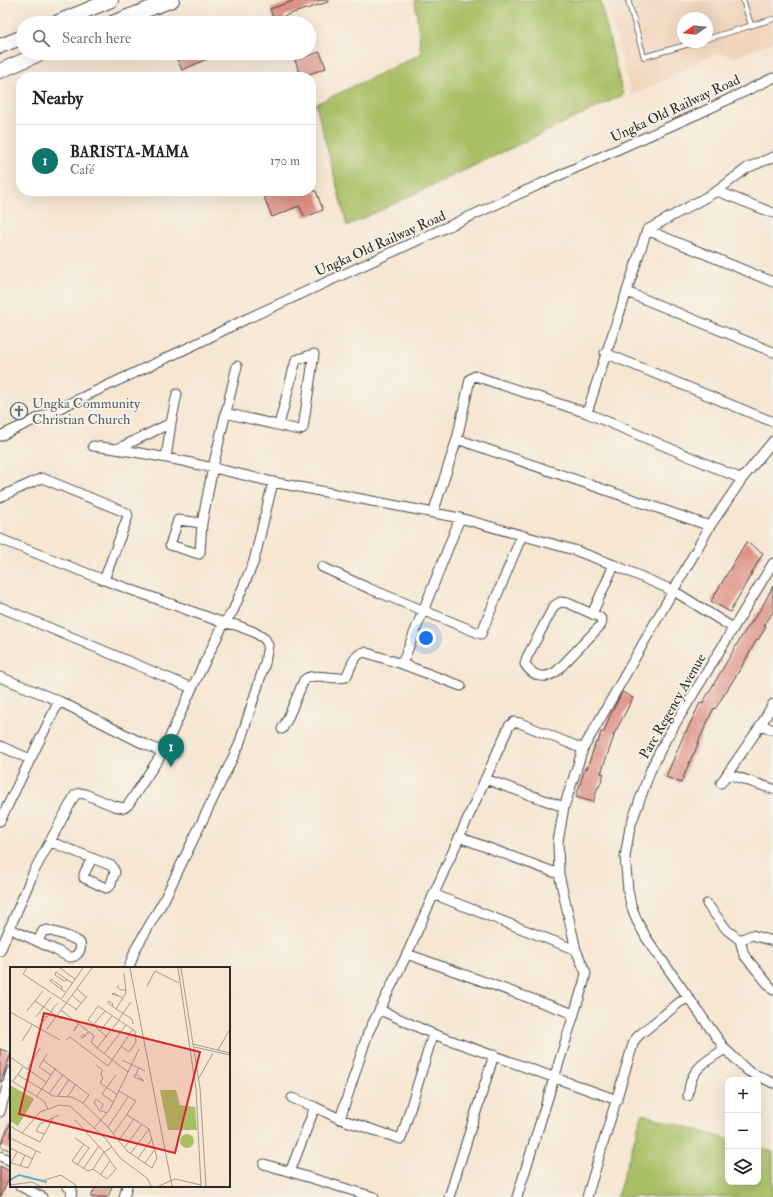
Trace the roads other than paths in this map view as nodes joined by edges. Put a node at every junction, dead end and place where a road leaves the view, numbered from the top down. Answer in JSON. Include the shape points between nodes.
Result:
{"nodes":[{"id":1,"x":172,"y":0,"type":"edge"},
{"id":2,"x":628,"y":0,"type":"edge"},
{"id":3,"x":743,"y":0,"type":"edge"},
{"id":4,"x":109,"y":1,"type":"edge"},
{"id":5,"x":73,"y":16,"type":"edge"},
{"id":6,"x":112,"y":16,"type":"edge"},
{"id":7,"x":129,"y":16,"type":"edge"},
{"id":8,"x":773,"y":19,"type":"edge"},
{"id":9,"x":751,"y":25,"type":"junction"},
{"id":10,"x":713,"y":37,"type":"edge"},
{"id":11,"x":16,"y":40,"type":"edge"},
{"id":12,"x":0,"y":46,"type":"edge"},
{"id":13,"x":677,"y":48,"type":"edge"},
{"id":14,"x":25,"y":60,"type":"edge"},
{"id":15,"x":0,"y":71,"type":"edge"},
{"id":16,"x":773,"y":78,"type":"edge"},
{"id":17,"x":773,"y":157,"type":"edge"},
{"id":18,"x":718,"y":191,"type":"junction"},
{"id":19,"x":773,"y":213,"type":"edge"},
{"id":20,"x":647,"y":230,"type":"junction"},
{"id":21,"x":773,"y":282,"type":"edge"},
{"id":22,"x":627,"y":292,"type":"junction"},
{"id":23,"x":773,"y":352,"type":"edge"},
{"id":24,"x":605,"y":353,"type":"junction"},
{"id":25,"x":237,"y":366,"type":"dead end"},
{"id":26,"x":177,"y":394,"type":"dead end"},
{"id":27,"x":225,"y":413,"type":"junction"},
{"id":28,"x":587,"y":413,"type":"junction"},
{"id":29,"x":773,"y":422,"type":"edge"},
{"id":30,"x":171,"y":423,"type":"junction"},
{"id":31,"x":279,"y":424,"type":"junction"},
{"id":32,"x":0,"y":436,"type":"edge"},
{"id":33,"x":457,"y":439,"type":"junction"},
{"id":34,"x":773,"y":441,"type":"edge"},
{"id":35,"x":93,"y":446,"type":"dead end"},
{"id":36,"x":116,"y":449,"type":"junction"},
{"id":37,"x":166,"y":458,"type":"junction"},
{"id":38,"x":213,"y":467,"type":"junction"},
{"id":39,"x":742,"y":479,"type":"junction"},
{"id":40,"x":273,"y":482,"type":"junction"},
{"id":41,"x":0,"y":497,"type":"edge"},
{"id":42,"x":433,"y":513,"type":"junction"},
{"id":43,"x":460,"y":518,"type":"junction"},
{"id":44,"x":202,"y":523,"type":"dead end"},
{"id":45,"x":710,"y":526,"type":"junction"},
{"id":46,"x":522,"y":535,"type":"junction"},
{"id":47,"x":0,"y":539,"type":"edge"},
{"id":48,"x":773,"y":563,"type":"edge"},
{"id":49,"x":614,"y":565,"type":"junction"},
{"id":50,"x":322,"y":567,"type":"dead end"},
{"id":51,"x":104,"y":580,"type":"junction"},
{"id":52,"x":674,"y":591,"type":"junction"},
{"id":53,"x":0,"y":607,"type":"edge"},
{"id":54,"x":424,"y":610,"type":"junction"},
{"id":55,"x":592,"y":614,"type":"junction"},
{"id":56,"x":224,"y":623,"type":"junction"},
{"id":57,"x":733,"y":628,"type":"junction"},
{"id":58,"x":402,"y":664,"type":"junction"},
{"id":59,"x":0,"y":677,"type":"edge"},
{"id":60,"x":461,"y":686,"type":"dead end"},
{"id":61,"x":192,"y":688,"type":"junction"},
{"id":62,"x":59,"y":701,"type":"junction"},
{"id":63,"x":773,"y":704,"type":"edge"},
{"id":64,"x":761,"y":725,"type":"junction"},
{"id":65,"x":282,"y":729,"type":"dead end"},
{"id":66,"x":773,"y":730,"type":"edge"},
{"id":67,"x":0,"y":746,"type":"edge"},
{"id":68,"x":584,"y":749,"type":"junction"},
{"id":69,"x":163,"y":752,"type":"junction"},
{"id":70,"x":30,"y":759,"type":"junction"},
{"id":71,"x":728,"y":774,"type":"junction"},
{"id":72,"x":485,"y":779,"type":"junction"},
{"id":73,"x":721,"y":783,"type":"dead end"},
{"id":74,"x":773,"y":789,"type":"edge"},
{"id":75,"x":564,"y":806,"type":"junction"},
{"id":76,"x":1,"y":818,"type":"edge"},
{"id":77,"x":459,"y":837,"type":"junction"},
{"id":78,"x":51,"y":842,"type":"junction"},
{"id":79,"x":92,"y":858,"type":"dead end"},
{"id":80,"x":559,"y":874,"type":"junction"},
{"id":81,"x":433,"y":894,"type":"junction"},
{"id":82,"x":707,"y":904,"type":"dead end"},
{"id":83,"x":9,"y":928,"type":"junction"},
{"id":84,"x":740,"y":940,"type":"junction"},
{"id":85,"x":38,"y":941,"type":"dead end"},
{"id":86,"x":773,"y":941,"type":"edge"},
{"id":87,"x":576,"y":950,"type":"junction"},
{"id":88,"x":0,"y":951,"type":"edge"},
{"id":89,"x":407,"y":954,"type":"junction"},
{"id":90,"x":129,"y":967,"type":"edge"},
{"id":91,"x":773,"y":990,"type":"edge"},
{"id":92,"x":688,"y":998,"type":"junction"},
{"id":93,"x":380,"y":1010,"type":"junction"},
{"id":94,"x":574,"y":1014,"type":"junction"},
{"id":95,"x":433,"y":1034,"type":"junction"},
{"id":96,"x":726,"y":1050,"type":"junction"},
{"id":97,"x":494,"y":1055,"type":"junction"},
{"id":98,"x":554,"y":1076,"type":"junction"},
{"id":99,"x":10,"y":1077,"type":"edge"},
{"id":100,"x":762,"y":1078,"type":"joint"},
{"id":101,"x":773,"y":1083,"type":"edge"},
{"id":102,"x":688,"y":1096,"type":"dead end"},
{"id":103,"x":292,"y":1098,"type":"dead end"},
{"id":104,"x":617,"y":1100,"type":"junction"},
{"id":105,"x":5,"y":1101,"type":"edge"},
{"id":106,"x":315,"y":1107,"type":"junction"},
{"id":107,"x":0,"y":1112,"type":"edge"},
{"id":108,"x":340,"y":1119,"type":"junction"},
{"id":109,"x":0,"y":1156,"type":"edge"},
{"id":110,"x":10,"y":1161,"type":"edge"},
{"id":111,"x":264,"y":1164,"type":"dead end"},
{"id":112,"x":290,"y":1172,"type":"junction"},
{"id":113,"x":22,"y":1187,"type":"edge"},
{"id":114,"x":68,"y":1187,"type":"edge"},
{"id":115,"x":127,"y":1187,"type":"edge"},
{"id":116,"x":42,"y":1197,"type":"edge"},
{"id":117,"x":71,"y":1197,"type":"edge"},
{"id":118,"x":124,"y":1197,"type":"edge"},
{"id":119,"x":374,"y":1197,"type":"edge"},
{"id":120,"x":449,"y":1197,"type":"edge"},
{"id":121,"x":517,"y":1197,"type":"edge"},
{"id":122,"x":587,"y":1197,"type":"edge"}],
"edges":[{"from":1,"to":7,"type":"main road"},
{"from":2,"to":13,"type":"lane","via":[[644,58]]},
{"from":3,"to":9,"type":"lane"},
{"from":4,"to":5,"type":"main road"},
{"from":4,"to":6,"type":"main road"},
{"from":8,"to":9,"type":"lane"},
{"from":9,"to":10,"type":"lane"},
{"from":11,"to":12,"type":"main road"},
{"from":14,"to":15,"type":"main road"},
{"from":16,"to":32,"type":"street","name":"Ungka Old Railway Road","via":[[251,317]]},
{"from":17,"to":18,"type":"street","via":[[747,168]]},
{"from":18,"to":19,"type":"street"},
{"from":18,"to":20,"type":"street"},
{"from":20,"to":21,"type":"street"},
{"from":20,"to":22,"type":"street"},
{"from":22,"to":23,"type":"street"},
{"from":22,"to":24,"type":"street"},
{"from":24,"to":28,"type":"street"},
{"from":24,"to":29,"type":"street"},
{"from":25,"to":27,"type":"street"},
{"from":26,"to":30,"type":"street"},
{"from":27,"to":31,"type":"street"},
{"from":27,"to":38,"type":"street"},
{"from":28,"to":33,"type":"street","via":[[475,376],[470,379]]},
{"from":28,"to":39,"type":"street"},
{"from":30,"to":36,"type":"street"},
{"from":30,"to":37,"type":"street"},
{"from":31,"to":31,"type":"street","via":[[299,430],[303,428],[314,354],[296,360]]},
{"from":33,"to":42,"type":"street"},
{"from":33,"to":45,"type":"street"},
{"from":34,"to":39,"type":"street"},
{"from":35,"to":36,"type":"street"},
{"from":36,"to":37,"type":"street"},
{"from":37,"to":38,"type":"street"},
{"from":38,"to":40,"type":"street"},
{"from":38,"to":44,"type":"street"},
{"from":39,"to":45,"type":"street"},
{"from":40,"to":42,"type":"street"},
{"from":40,"to":56,"type":"street","via":[[254,561],[234,611]]},
{"from":41,"to":51,"type":"street","via":[[42,478],[127,513]]},
{"from":42,"to":43,"type":"street"},
{"from":43,"to":46,"type":"street"},
{"from":43,"to":54,"type":"street"},
{"from":45,"to":52,"type":"street"},
{"from":46,"to":49,"type":"street"},
{"from":46,"to":54,"type":"street","via":[[481,634]]},
{"from":47,"to":51,"type":"street"},
{"from":48,"to":57,"type":"street","name":"Parc Regency Avenue"},
{"from":49,"to":52,"type":"street"},
{"from":49,"to":55,"type":"street"},
{"from":50,"to":54,"type":"street"},
{"from":51,"to":56,"type":"street"},
{"from":52,"to":57,"type":"street"},
{"from":52,"to":68,"type":"street"},
{"from":53,"to":61,"type":"street"},
{"from":54,"to":58,"type":"street"},
{"from":55,"to":55,"type":"street","via":[[568,603],[560,602],[554,606],[527,657],[525,664],[529,670],[541,677],[557,672],[601,625],[602,620]]},
{"from":56,"to":61,"type":"street"},
{"from":56,"to":90,"type":"street","via":[[254,632],[265,639],[268,645],[265,663],[239,745],[164,900],[135,950]]},
{"from":57,"to":92,"type":"street","name":"Parc Regency Avenue","via":[[666,739],[651,769],[626,845],[628,890],[637,921]]},
{"from":58,"to":60,"type":"street"},
{"from":58,"to":65,"type":"street","via":[[364,652],[356,656],[346,677],[339,679],[308,676]]},
{"from":59,"to":62,"type":"street"},
{"from":61,"to":69,"type":"street"},
{"from":62,"to":69,"type":"street"},
{"from":62,"to":70,"type":"street"},
{"from":63,"to":64,"type":"street"},
{"from":64,"to":66,"type":"street"},
{"from":64,"to":71,"type":"street"},
{"from":67,"to":70,"type":"street"},
{"from":68,"to":72,"type":"street","via":[[514,722],[509,726]]},
{"from":68,"to":75,"type":"street"},
{"from":69,"to":78,"type":"street","via":[[124,808],[85,794],[75,795]]},
{"from":70,"to":76,"type":"street"},
{"from":71,"to":73,"type":"street"},
{"from":71,"to":74,"type":"street"},
{"from":72,"to":75,"type":"street"},
{"from":72,"to":77,"type":"street"},
{"from":75,"to":80,"type":"street","via":[[558,842]]},
{"from":77,"to":80,"type":"street"},
{"from":77,"to":81,"type":"street"},
{"from":78,"to":79,"type":"street"},
{"from":78,"to":83,"type":"street","via":[[34,871]]},
{"from":80,"to":87,"type":"street"},
{"from":81,"to":87,"type":"street"},
{"from":81,"to":89,"type":"street"},
{"from":82,"to":84,"type":"street","via":[[727,930]]},
{"from":83,"to":85,"type":"street"},
{"from":83,"to":88,"type":"street"},
{"from":84,"to":86,"type":"street","via":[[752,935]]},
{"from":84,"to":91,"type":"street","via":[[744,955]]},
{"from":87,"to":94,"type":"street","via":[[586,973]]},
{"from":89,"to":93,"type":"street"},
{"from":89,"to":94,"type":"street"},
{"from":92,"to":96,"type":"street","name":"Parc Regency Avenue"},
{"from":92,"to":104,"type":"street","via":[[634,1041]]},
{"from":93,"to":95,"type":"street"},
{"from":93,"to":108,"type":"street","via":[[368,1033]]},
{"from":94,"to":98,"type":"street"},
{"from":95,"to":97,"type":"street"},
{"from":95,"to":108,"type":"street","via":[[401,1139]]},
{"from":96,"to":100,"type":"street","name":"Parc Regency Avenue","via":[[748,1071]]},
{"from":96,"to":102,"type":"street","via":[[696,1071],[691,1079]]},
{"from":97,"to":98,"type":"street"},
{"from":97,"to":120,"type":"street"},
{"from":98,"to":104,"type":"street"},
{"from":98,"to":121,"type":"street"},
{"from":99,"to":105,"type":"street"},
{"from":100,"to":101,"type":"street","name":"Parc Regency Avenue"},
{"from":103,"to":106,"type":"street"},
{"from":104,"to":122,"type":"street"},
{"from":105,"to":107,"type":"street"},
{"from":106,"to":108,"type":"street"},
{"from":106,"to":112,"type":"street"},
{"from":109,"to":110,"type":"street"},
{"from":111,"to":112,"type":"street"},
{"from":112,"to":119,"type":"street"},
{"from":113,"to":116,"type":"street"},
{"from":114,"to":117,"type":"street","via":[[72,1190]]},
{"from":115,"to":118,"type":"street"}]}
